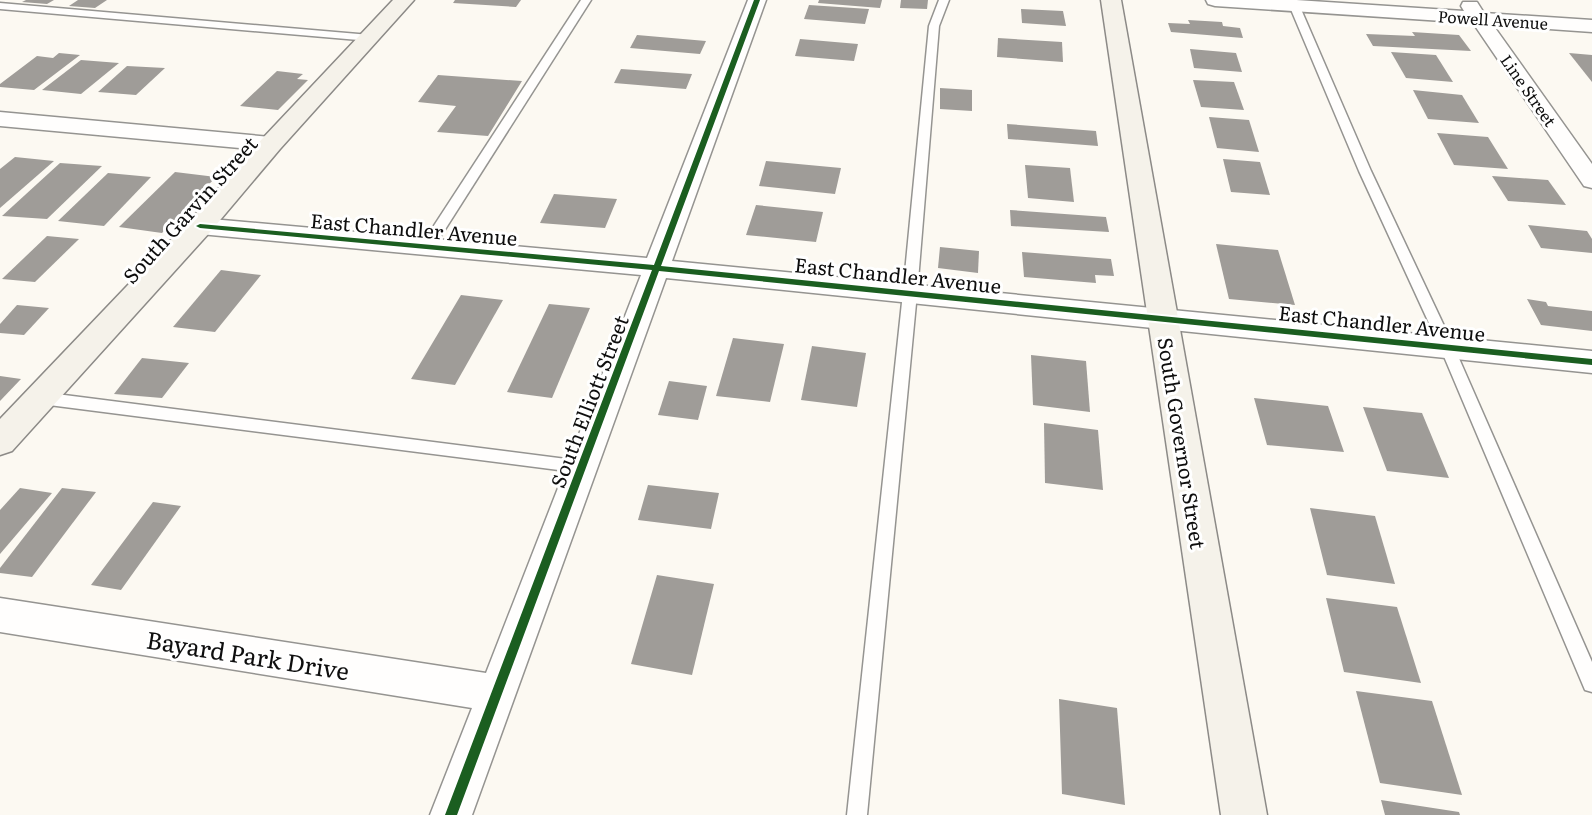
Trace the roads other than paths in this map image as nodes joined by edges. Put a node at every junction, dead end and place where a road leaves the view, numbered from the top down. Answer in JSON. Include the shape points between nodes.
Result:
{"nodes":[{"id":1,"x":404,"y":0,"type":"edge"},
{"id":2,"x":586,"y":0,"type":"edge"},
{"id":3,"x":757,"y":0,"type":"edge"},
{"id":4,"x":944,"y":0,"type":"edge"},
{"id":5,"x":1111,"y":0,"type":"edge"},
{"id":6,"x":1215,"y":0,"type":"edge"},
{"id":7,"x":1465,"y":0,"type":"edge"},
{"id":8,"x":1293,"y":3,"type":"edge"},
{"id":9,"x":0,"y":6,"type":"edge"},
{"id":10,"x":1478,"y":18,"type":"junction"},
{"id":11,"x":1592,"y":26,"type":"edge"},
{"id":12,"x":370,"y":38,"type":"junction"},
{"id":13,"x":0,"y":119,"type":"edge"},
{"id":14,"x":272,"y":144,"type":"junction"},
{"id":15,"x":1592,"y":181,"type":"edge"},
{"id":16,"x":200,"y":226,"type":"junction"},
{"id":17,"x":427,"y":247,"type":"junction"},
{"id":18,"x":657,"y":268,"type":"junction"},
{"id":19,"x":910,"y":293,"type":"junction"},
{"id":20,"x":1163,"y":318,"type":"junction"},
{"id":21,"x":1447,"y":347,"type":"junction"},
{"id":22,"x":1592,"y":362,"type":"edge"},
{"id":23,"x":41,"y":398,"type":"junction"},
{"id":24,"x":0,"y":441,"type":"edge"},
{"id":25,"x":582,"y":467,"type":"junction"},
{"id":26,"x":0,"y":615,"type":"edge"},
{"id":27,"x":1592,"y":683,"type":"edge"},
{"id":28,"x":496,"y":693,"type":"junction"},
{"id":29,"x":451,"y":815,"type":"edge"},
{"id":30,"x":857,"y":815,"type":"edge"},
{"id":31,"x":1244,"y":815,"type":"edge"}],
"edges":[{"from":1,"to":12,"type":"street","name":"South Garvin Street"},
{"from":2,"to":17,"type":"lane"},
{"from":3,"to":18,"type":"street","name":"South Elliott Street"},
{"from":4,"to":19,"type":"lane","via":[[934,26]]},
{"from":5,"to":20,"type":"street","name":"South Governor Street"},
{"from":6,"to":8,"type":"street","name":"Powell Avenue"},
{"from":7,"to":10,"type":"street","name":"Line Street"},
{"from":8,"to":10,"type":"street","name":"Powell Avenue"},
{"from":8,"to":21,"type":"lane"},
{"from":9,"to":12,"type":"lane"},
{"from":10,"to":11,"type":"street","name":"Powell Avenue"},
{"from":10,"to":15,"type":"street","name":"Line Street"},
{"from":12,"to":14,"type":"street","name":"South Garvin Street"},
{"from":13,"to":14,"type":"street"},
{"from":14,"to":16,"type":"street","name":"South Garvin Street"},
{"from":16,"to":17,"type":"street","name":"East Chandler Avenue"},
{"from":16,"to":23,"type":"street","name":"South Garvin Street"},
{"from":17,"to":18,"type":"street","name":"East Chandler Avenue"},
{"from":18,"to":19,"type":"street","name":"East Chandler Avenue"},
{"from":18,"to":25,"type":"street","name":"South Elliott Street"},
{"from":19,"to":20,"type":"street","name":"East Chandler Avenue"},
{"from":19,"to":30,"type":"lane"},
{"from":20,"to":21,"type":"street","name":"East Chandler Avenue"},
{"from":20,"to":31,"type":"street","name":"South Governor Street"},
{"from":21,"to":22,"type":"street","name":"East Chandler Avenue"},
{"from":21,"to":27,"type":"lane"},
{"from":23,"to":24,"type":"street","name":"South Garvin Street"},
{"from":23,"to":25,"type":"lane"},
{"from":25,"to":28,"type":"street","name":"South Elliott Street"},
{"from":26,"to":28,"type":"street","name":"Bayard Park Drive"},
{"from":28,"to":29,"type":"street","name":"South Elliott Street"}]}
